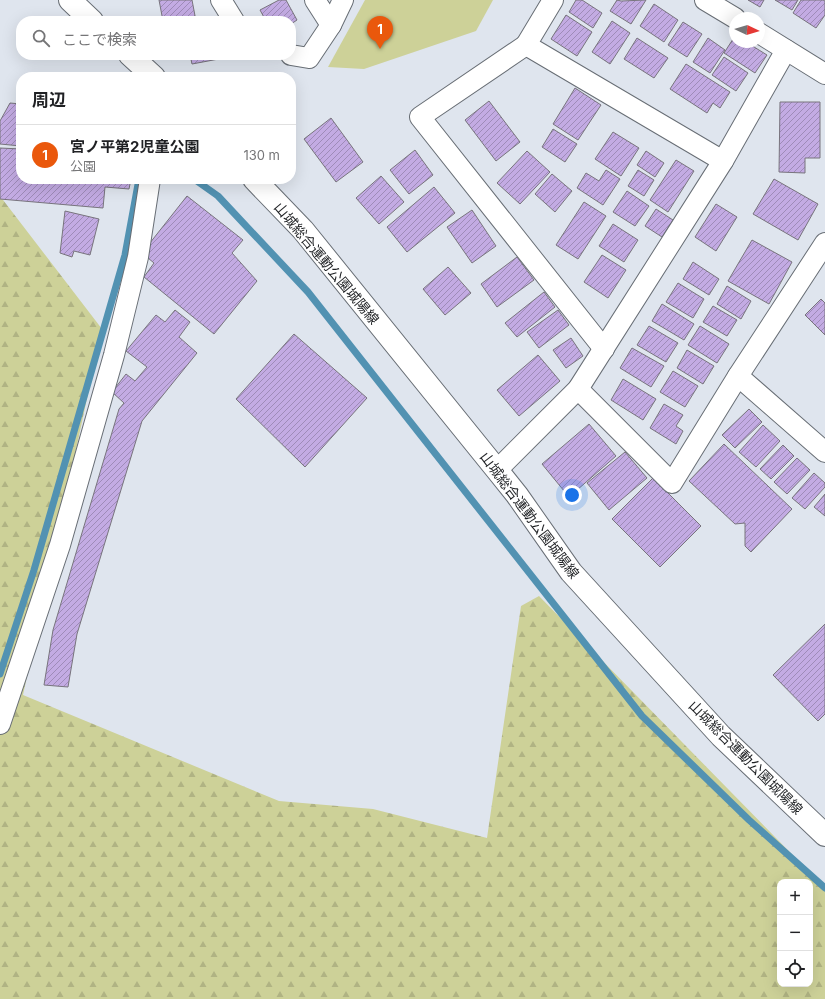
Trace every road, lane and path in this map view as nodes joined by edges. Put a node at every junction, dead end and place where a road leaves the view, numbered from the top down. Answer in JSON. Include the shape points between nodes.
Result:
{"nodes":[{"id":1,"x":70,"y":0,"type":"edge"},
{"id":2,"x":221,"y":0,"type":"edge"},
{"id":3,"x":315,"y":0,"type":"edge"},
{"id":4,"x":343,"y":0,"type":"edge"},
{"id":5,"x":553,"y":0,"type":"edge"},
{"id":6,"x":705,"y":0,"type":"edge"},
{"id":7,"x":729,"y":14,"type":"edge"},
{"id":8,"x":87,"y":16,"type":"edge"},
{"id":9,"x":231,"y":16,"type":"edge"},
{"id":10,"x":331,"y":25,"type":"junction"},
{"id":11,"x":765,"y":37,"type":"edge"},
{"id":12,"x":526,"y":45,"type":"junction"},
{"id":13,"x":786,"y":50,"type":"junction"},
{"id":14,"x":296,"y":56,"type":"edge"},
{"id":15,"x":135,"y":60,"type":"edge"},
{"id":16,"x":149,"y":72,"type":"edge"},
{"id":17,"x":825,"y":74,"type":"edge"},
{"id":18,"x":724,"y":161,"type":"junction"},
{"id":19,"x":149,"y":184,"type":"edge"},
{"id":20,"x":259,"y":184,"type":"edge"},
{"id":21,"x":825,"y":243,"type":"edge"},
{"id":22,"x":604,"y":349,"type":"junction"},
{"id":23,"x":738,"y":376,"type":"junction"},
{"id":24,"x":578,"y":389,"type":"junction"},
{"id":25,"x":825,"y":452,"type":"edge"},
{"id":26,"x":497,"y":470,"type":"junction"},
{"id":27,"x":0,"y":724,"type":"edge"},
{"id":28,"x":825,"y":835,"type":"edge"}],
"edges":[{"from":1,"to":8,"type":"main road"},
{"from":2,"to":9,"type":"street"},
{"from":3,"to":10,"type":"street"},
{"from":4,"to":10,"type":"street"},
{"from":5,"to":12,"type":"street"},
{"from":6,"to":7,"type":"street"},
{"from":10,"to":14,"type":"street","via":[[309,58]]},
{"from":11,"to":13,"type":"street"},
{"from":12,"to":18,"type":"street"},
{"from":12,"to":22,"type":"street","via":[[420,117]]},
{"from":13,"to":17,"type":"street"},
{"from":13,"to":18,"type":"street"},
{"from":15,"to":16,"type":"main road"},
{"from":18,"to":22,"type":"street"},
{"from":19,"to":27,"type":"street","via":[[138,257],[114,355],[60,545]]},
{"from":20,"to":26,"type":"main road","name":"山城総合運動公園城陽線","via":[[303,230]]},
{"from":21,"to":23,"type":"street"},
{"from":22,"to":24,"type":"street"},
{"from":23,"to":24,"type":"street","via":[[672,483]]},
{"from":23,"to":25,"type":"street"},
{"from":24,"to":26,"type":"street"},
{"from":26,"to":28,"type":"main road","name":"山城総合運動公園城陽線","via":[[571,572],[722,736]]}]}
